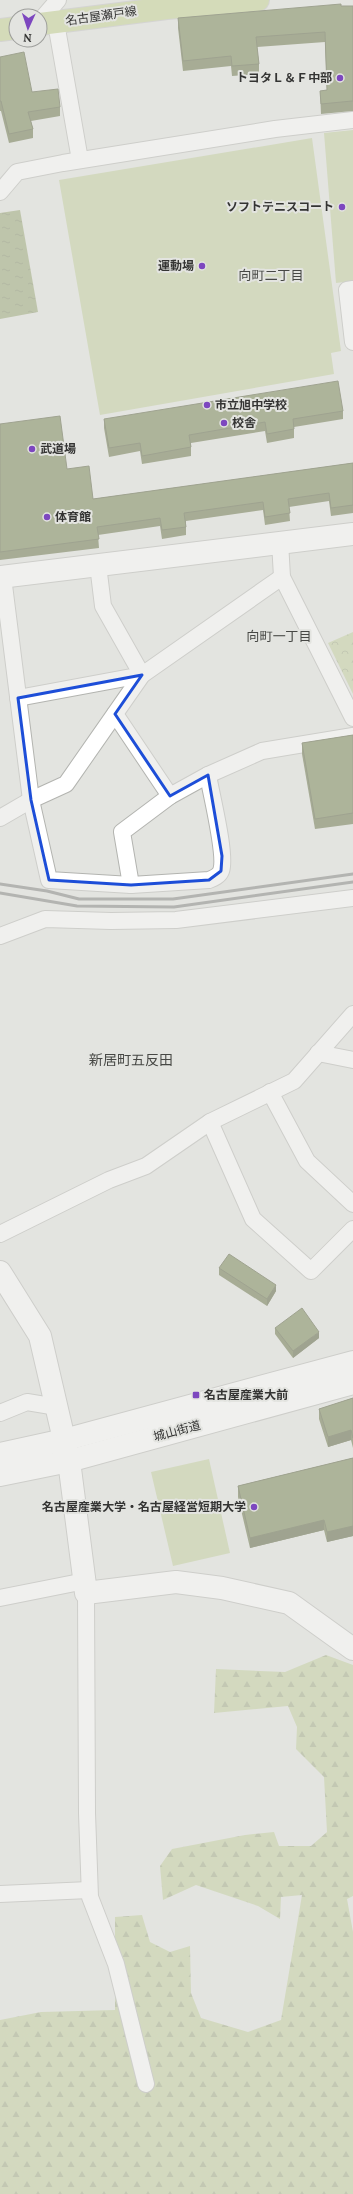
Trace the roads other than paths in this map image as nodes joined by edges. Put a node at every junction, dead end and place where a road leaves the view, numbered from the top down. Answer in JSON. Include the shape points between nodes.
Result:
{"nodes":[{"id":1,"x":58,"y":0,"type":"edge"},
{"id":2,"x":258,"y":0,"type":"edge"},
{"id":3,"x":48,"y":18,"type":"edge"},
{"id":4,"x":48,"y":23,"type":"edge"},
{"id":5,"x":48,"y":35,"type":"edge"},
{"id":6,"x":353,"y":120,"type":"edge"},
{"id":7,"x":80,"y":160,"type":"junction"},
{"id":8,"x":0,"y":192,"type":"edge"},
{"id":9,"x":353,"y":289,"type":"edge"},
{"id":10,"x":353,"y":342,"type":"edge"},
{"id":11,"x":353,"y":534,"type":"edge"},
{"id":12,"x":280,"y":542,"type":"junction"},
{"id":13,"x":98,"y":565,"type":"junction"},
{"id":14,"x":2,"y":577,"type":"edge"},
{"id":15,"x":282,"y":577,"type":"junction"},
{"id":16,"x":142,"y":675,"type":"junction"},
{"id":17,"x":18,"y":698,"type":"junction"},
{"id":18,"x":115,"y":714,"type":"junction"},
{"id":19,"x":353,"y":718,"type":"edge"},
{"id":20,"x":353,"y":736,"type":"edge"},
{"id":21,"x":208,"y":775,"type":"junction"},
{"id":22,"x":170,"y":796,"type":"junction"},
{"id":23,"x":31,"y":800,"type":"junction"},
{"id":24,"x":0,"y":818,"type":"edge"},
{"id":25,"x":131,"y":885,"type":"junction"},
{"id":26,"x":353,"y":898,"type":"edge"},
{"id":27,"x":0,"y":936,"type":"edge"},
{"id":28,"x":353,"y":1014,"type":"edge"},
{"id":29,"x":318,"y":1053,"type":"junction"},
{"id":30,"x":353,"y":1060,"type":"edge"},
{"id":31,"x":270,"y":1092,"type":"junction"},
{"id":32,"x":210,"y":1122,"type":"junction"},
{"id":33,"x":353,"y":1204,"type":"edge"},
{"id":34,"x":353,"y":1229,"type":"edge"},
{"id":35,"x":0,"y":1234,"type":"edge"},
{"id":36,"x":0,"y":1272,"type":"edge"},
{"id":37,"x":353,"y":1362,"type":"edge"},
{"id":38,"x":353,"y":1383,"type":"edge"},
{"id":39,"x":57,"y":1407,"type":"junction"},
{"id":40,"x":0,"y":1413,"type":"edge"},
{"id":41,"x":64,"y":1440,"type":"junction"},
{"id":42,"x":0,"y":1454,"type":"edge"},
{"id":43,"x":69,"y":1461,"type":"junction"},
{"id":44,"x":0,"y":1475,"type":"edge"},
{"id":45,"x":86,"y":1587,"type":"junction"},
{"id":46,"x":0,"y":1598,"type":"edge"},
{"id":47,"x":353,"y":1649,"type":"edge"},
{"id":48,"x":89,"y":1890,"type":"junction"},
{"id":49,"x":0,"y":1894,"type":"edge"},
{"id":50,"x":146,"y":2084,"type":"dead end"}],
"edges":[{"from":1,"to":3,"type":"street"},
{"from":2,"to":4,"type":"main road","name":"名古屋瀬戸線"},
{"from":5,"to":7,"type":"street"},
{"from":6,"to":7,"type":"street","via":[[276,129]]},
{"from":7,"to":8,"type":"street","via":[[17,172]]},
{"from":9,"to":10,"type":"street","via":[[347,290]]},
{"from":11,"to":12,"type":"street"},
{"from":12,"to":13,"type":"street"},
{"from":12,"to":15,"type":"street"},
{"from":13,"to":14,"type":"street"},
{"from":13,"to":16,"type":"street","via":[[103,606]]},
{"from":14,"to":17,"type":"street"},
{"from":15,"to":16,"type":"street"},
{"from":15,"to":19,"type":"street"},
{"from":16,"to":17,"type":"street"},
{"from":16,"to":18,"type":"street"},
{"from":17,"to":23,"type":"street"},
{"from":18,"to":22,"type":"street"},
{"from":18,"to":23,"type":"street","via":[[66,784]]},
{"from":20,"to":21,"type":"street","via":[[262,751]]},
{"from":21,"to":22,"type":"street"},
{"from":21,"to":25,"type":"street","via":[[222,856],[220,871],[209,880]]},
{"from":22,"to":25,"type":"street","via":[[122,832]]},
{"from":23,"to":24,"type":"street"},
{"from":23,"to":25,"type":"street","via":[[49,880]]},
{"from":26,"to":27,"type":"street","via":[[176,920],[45,919]]},
{"from":28,"to":29,"type":"street"},
{"from":29,"to":30,"type":"street"},
{"from":29,"to":31,"type":"street","via":[[294,1081]]},
{"from":31,"to":32,"type":"street"},
{"from":31,"to":33,"type":"street","via":[[307,1161]]},
{"from":32,"to":34,"type":"street","via":[[253,1219],[311,1271]]},
{"from":32,"to":35,"type":"street","via":[[146,1166],[109,1180]]},
{"from":36,"to":39,"type":"street","via":[[40,1336]]},
{"from":37,"to":41,"type":"street","name":"城山街道"},
{"from":38,"to":43,"type":"street","name":"城山街道"},
{"from":39,"to":40,"type":"street","via":[[27,1402]]},
{"from":39,"to":41,"type":"street"},
{"from":41,"to":42,"type":"street","name":"城山街道"},
{"from":41,"to":43,"type":"street"},
{"from":43,"to":44,"type":"street","name":"城山街道"},
{"from":43,"to":45,"type":"street"},
{"from":45,"to":46,"type":"street"},
{"from":45,"to":47,"type":"street","via":[[176,1582],[222,1588],[289,1603]]},
{"from":45,"to":48,"type":"street"},
{"from":48,"to":49,"type":"street"},
{"from":48,"to":50,"type":"street","via":[[116,1964]]}]}
